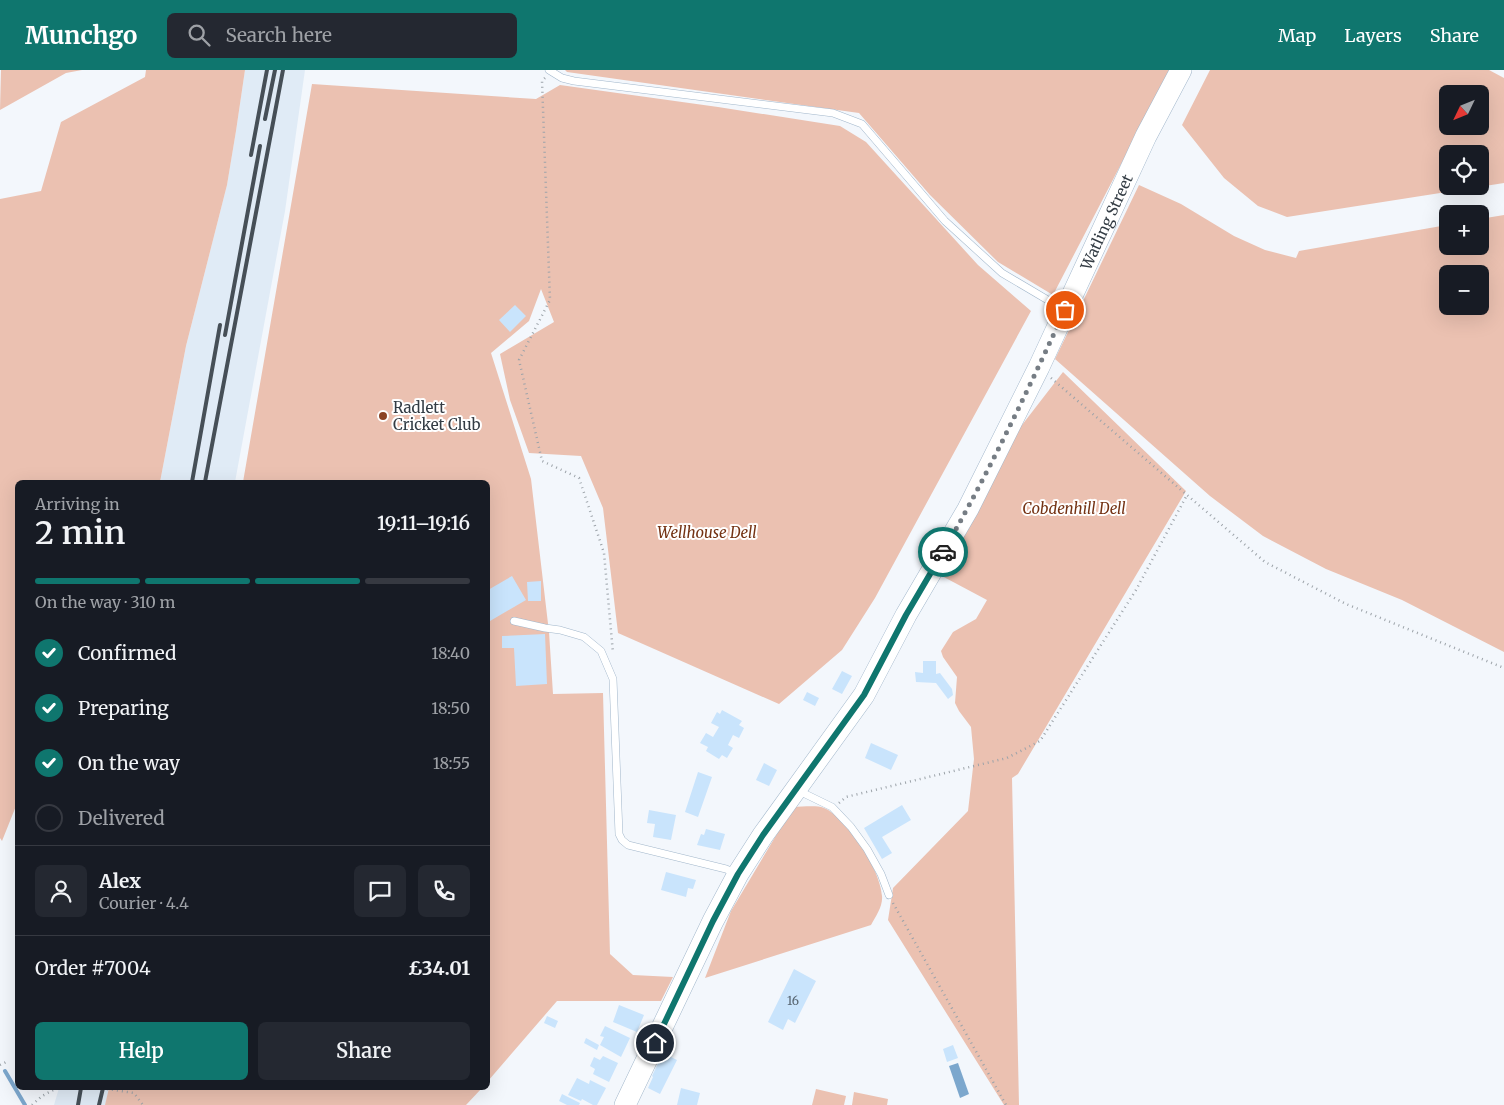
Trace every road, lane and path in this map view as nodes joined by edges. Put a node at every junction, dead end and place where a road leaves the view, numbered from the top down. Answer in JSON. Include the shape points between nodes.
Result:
{"nodes":[{"id":1,"x":1181,"y":70,"type":"edge"},
{"id":2,"x":550,"y":71,"type":"edge"},
{"id":3,"x":1065,"y":310,"type":"junction"},
{"id":4,"x":1039,"y":367,"type":"junction"},
{"id":5,"x":1187,"y":495,"type":"junction"},
{"id":6,"x":514,"y":621,"type":"dead end"},
{"id":7,"x":613,"y":655,"type":"dead end"},
{"id":8,"x":1504,"y":668,"type":"edge"},
{"id":9,"x":796,"y":790,"type":"junction"},
{"id":10,"x":832,"y":808,"type":"junction"},
{"id":11,"x":738,"y":874,"type":"junction"},
{"id":12,"x":889,"y":895,"type":"joint"},
{"id":13,"x":8,"y":1061,"type":"dead end"},
{"id":14,"x":0,"y":1066,"type":"edge"},
{"id":15,"x":53,"y":1090,"type":"edge"},
{"id":16,"x":117,"y":1090,"type":"edge"},
{"id":17,"x":628,"y":1104,"type":"edge"},
{"id":18,"x":32,"y":1105,"type":"edge"},
{"id":19,"x":143,"y":1105,"type":"edge"},
{"id":20,"x":1006,"y":1105,"type":"edge"}],
"edges":[{"from":1,"to":3,"type":"main road","name":"Watling Street","via":[[1146,136]]},
{"from":2,"to":3,"type":"lane","via":[[574,81],[833,113],[862,124],[945,221],[1002,272]]},
{"from":2,"to":7,"type":"path","via":[[542,81],[550,300],[519,360],[542,461],[579,478],[604,553]]},
{"from":3,"to":4,"type":"main road","name":"Watling Street"},
{"from":4,"to":5,"type":"path"},
{"from":4,"to":9,"type":"main road","name":"Watling Street","via":[[968,508],[864,695]]},
{"from":5,"to":8,"type":"path","via":[[1265,562],[1346,604]]},
{"from":5,"to":10,"type":"path","via":[[1136,590],[1040,741],[1007,758],[846,797]]},
{"from":6,"to":11,"type":"lane","via":[[584,637],[601,651],[613,679],[619,834],[622,840],[628,845],[726,868]]},
{"from":9,"to":10,"type":"lane"},
{"from":9,"to":11,"type":"main road","name":"Watling Street"},
{"from":10,"to":12,"type":"lane","via":[[867,849]]},
{"from":11,"to":17,"type":"main road","name":"Watling Street"},
{"from":12,"to":20,"type":"path"},
{"from":13,"to":14,"type":"path"},
{"from":15,"to":18,"type":"path"},
{"from":16,"to":19,"type":"path","via":[[134,1092]]}]}
